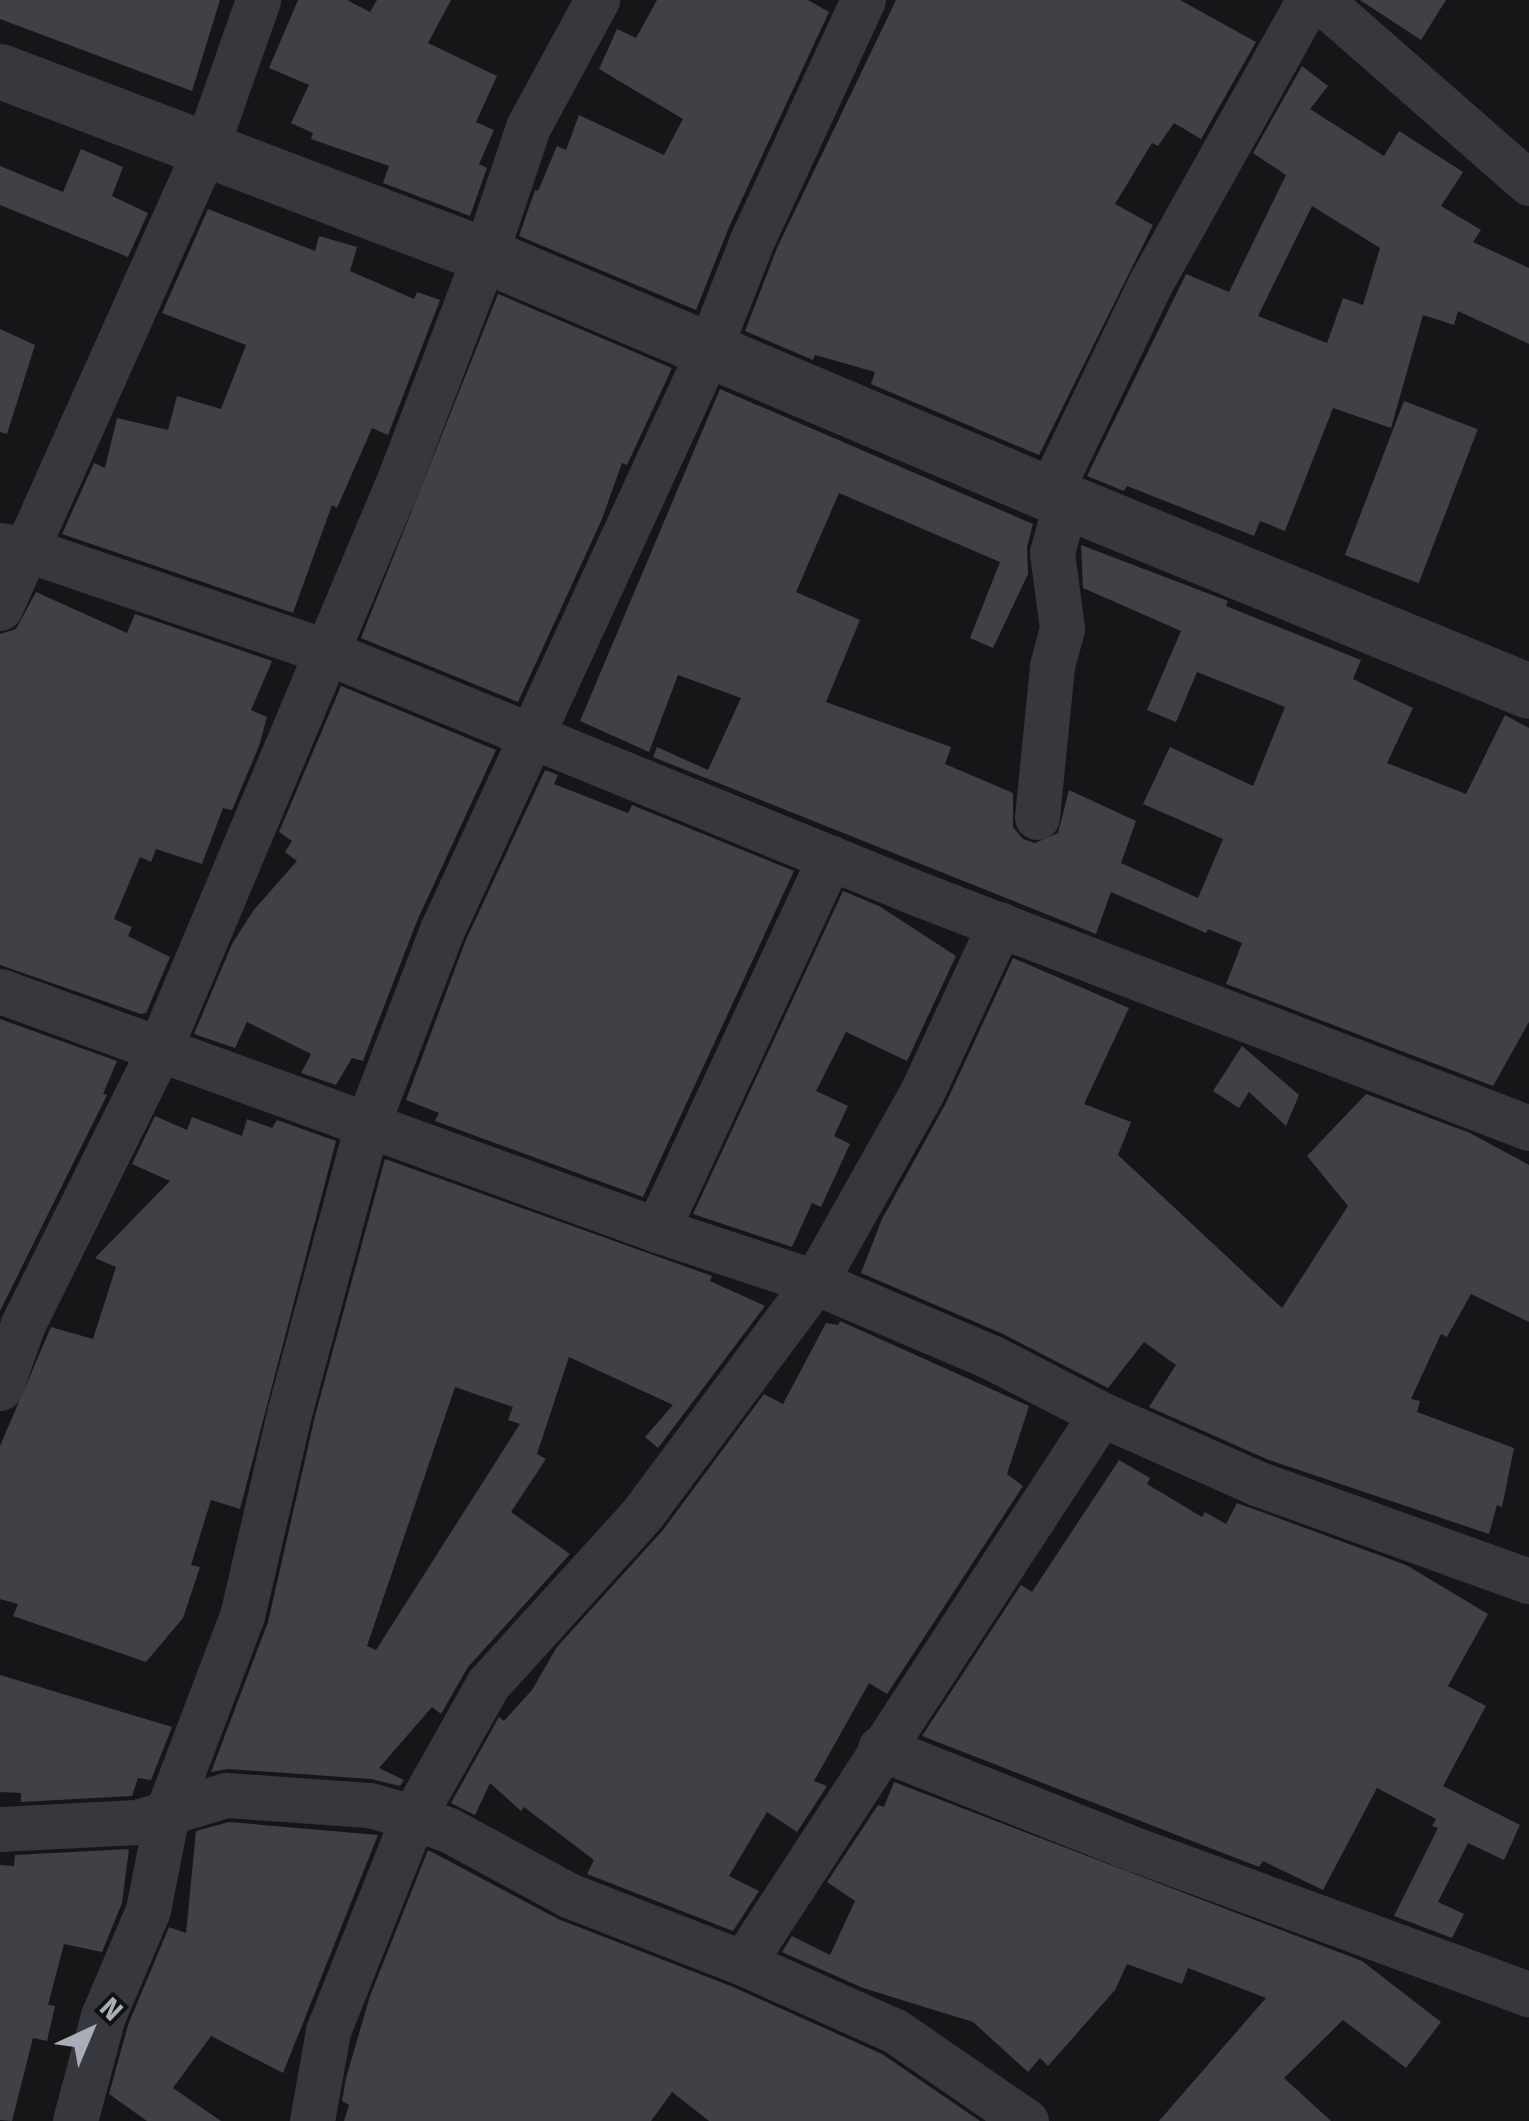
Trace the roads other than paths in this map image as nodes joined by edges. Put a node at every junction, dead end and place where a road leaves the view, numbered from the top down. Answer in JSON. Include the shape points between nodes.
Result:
{"nodes":[{"id":1,"x":258,"y":0,"type":"edge"},
{"id":2,"x":597,"y":0,"type":"edge"},
{"id":3,"x":863,"y":0,"type":"edge"},
{"id":4,"x":1309,"y":0,"type":"edge"},
{"id":5,"x":1320,"y":0,"type":"edge"},
{"id":6,"x":0,"y":70,"type":"edge"},
{"id":7,"x":206,"y":148,"type":"junction"},
{"id":8,"x":1529,"y":183,"type":"edge"},
{"id":9,"x":485,"y":254,"type":"junction"},
{"id":10,"x":708,"y":352,"type":"junction"},
{"id":11,"x":1057,"y":498,"type":"junction"},
{"id":12,"x":14,"y":548,"type":"edge"},
{"id":13,"x":0,"y":608,"type":"edge"},
{"id":14,"x":324,"y":651,"type":"junction"},
{"id":15,"x":1529,"y":691,"type":"edge"},
{"id":16,"x":533,"y":737,"type":"junction"},
{"id":17,"x":1037,"y":817,"type":"dead end"},
{"id":18,"x":830,"y":857,"type":"junction"},
{"id":19,"x":1000,"y":924,"type":"junction"},
{"id":20,"x":0,"y":991,"type":"edge"},
{"id":21,"x":159,"y":1050,"type":"junction"},
{"id":22,"x":367,"y":1126,"type":"junction"},
{"id":23,"x":1529,"y":1128,"type":"edge"},
{"id":24,"x":657,"y":1230,"type":"junction"},
{"id":25,"x":815,"y":1282,"type":"junction"},
{"id":26,"x":0,"y":1388,"type":"edge"},
{"id":27,"x":1102,"y":1414,"type":"junction"},
{"id":28,"x":1529,"y":1581,"type":"edge"},
{"id":29,"x":880,"y":1748,"type":"junction"},
{"id":30,"x":167,"y":1813,"type":"junction"},
{"id":31,"x":414,"y":1817,"type":"junction"},
{"id":32,"x":0,"y":1829,"type":"edge"},
{"id":33,"x":744,"y":1963,"type":"junction"},
{"id":34,"x":1529,"y":1994,"type":"edge"},
{"id":35,"x":75,"y":2121,"type":"edge"},
{"id":36,"x":312,"y":2121,"type":"edge"},
{"id":37,"x":1026,"y":2121,"type":"edge"}],
"edges":[{"from":1,"to":7,"type":"street"},
{"from":2,"to":9,"type":"street","via":[[528,127]]},
{"from":3,"to":10,"type":"street"},
{"from":4,"to":11,"type":"street","via":[[1150,284]]},
{"from":5,"to":8,"type":"street"},
{"from":6,"to":7,"type":"street"},
{"from":7,"to":9,"type":"street"},
{"from":7,"to":12,"type":"street"},
{"from":9,"to":10,"type":"street"},
{"from":9,"to":14,"type":"street","via":[[399,480]]},
{"from":10,"to":11,"type":"street"},
{"from":10,"to":16,"type":"street"},
{"from":11,"to":15,"type":"street"},
{"from":11,"to":17,"type":"street","via":[[1052,554],[1062,628]]},
{"from":12,"to":13,"type":"street"},
{"from":12,"to":14,"type":"street"},
{"from":14,"to":16,"type":"street"},
{"from":14,"to":21,"type":"street"},
{"from":16,"to":18,"type":"street"},
{"from":16,"to":22,"type":"street","via":[[441,932]]},
{"from":18,"to":19,"type":"street"},
{"from":18,"to":24,"type":"street"},
{"from":19,"to":23,"type":"street"},
{"from":19,"to":25,"type":"street","via":[[922,1092]]},
{"from":20,"to":21,"type":"street"},
{"from":21,"to":22,"type":"street"},
{"from":21,"to":26,"type":"street","via":[[23,1324]]},
{"from":22,"to":24,"type":"street"},
{"from":22,"to":30,"type":"street","via":[[242,1616]]},
{"from":24,"to":25,"type":"street"},
{"from":25,"to":27,"type":"street","via":[[993,1358]]},
{"from":25,"to":31,"type":"street","via":[[642,1514],[488,1684]]},
{"from":27,"to":28,"type":"street","via":[[1259,1484]]},
{"from":27,"to":29,"type":"street"},
{"from":29,"to":33,"type":"street"},
{"from":29,"to":34,"type":"street"},
{"from":30,"to":31,"type":"street","via":[[226,1795],[369,1805]]},
{"from":30,"to":32,"type":"street","via":[[136,1822]]},
{"from":30,"to":35,"type":"street","via":[[148,1910],[104,2016]]},
{"from":31,"to":33,"type":"street","via":[[568,1894]]},
{"from":31,"to":36,"type":"street","via":[[328,2031]]},
{"from":33,"to":37,"type":"street","via":[[895,2031]]}]}
